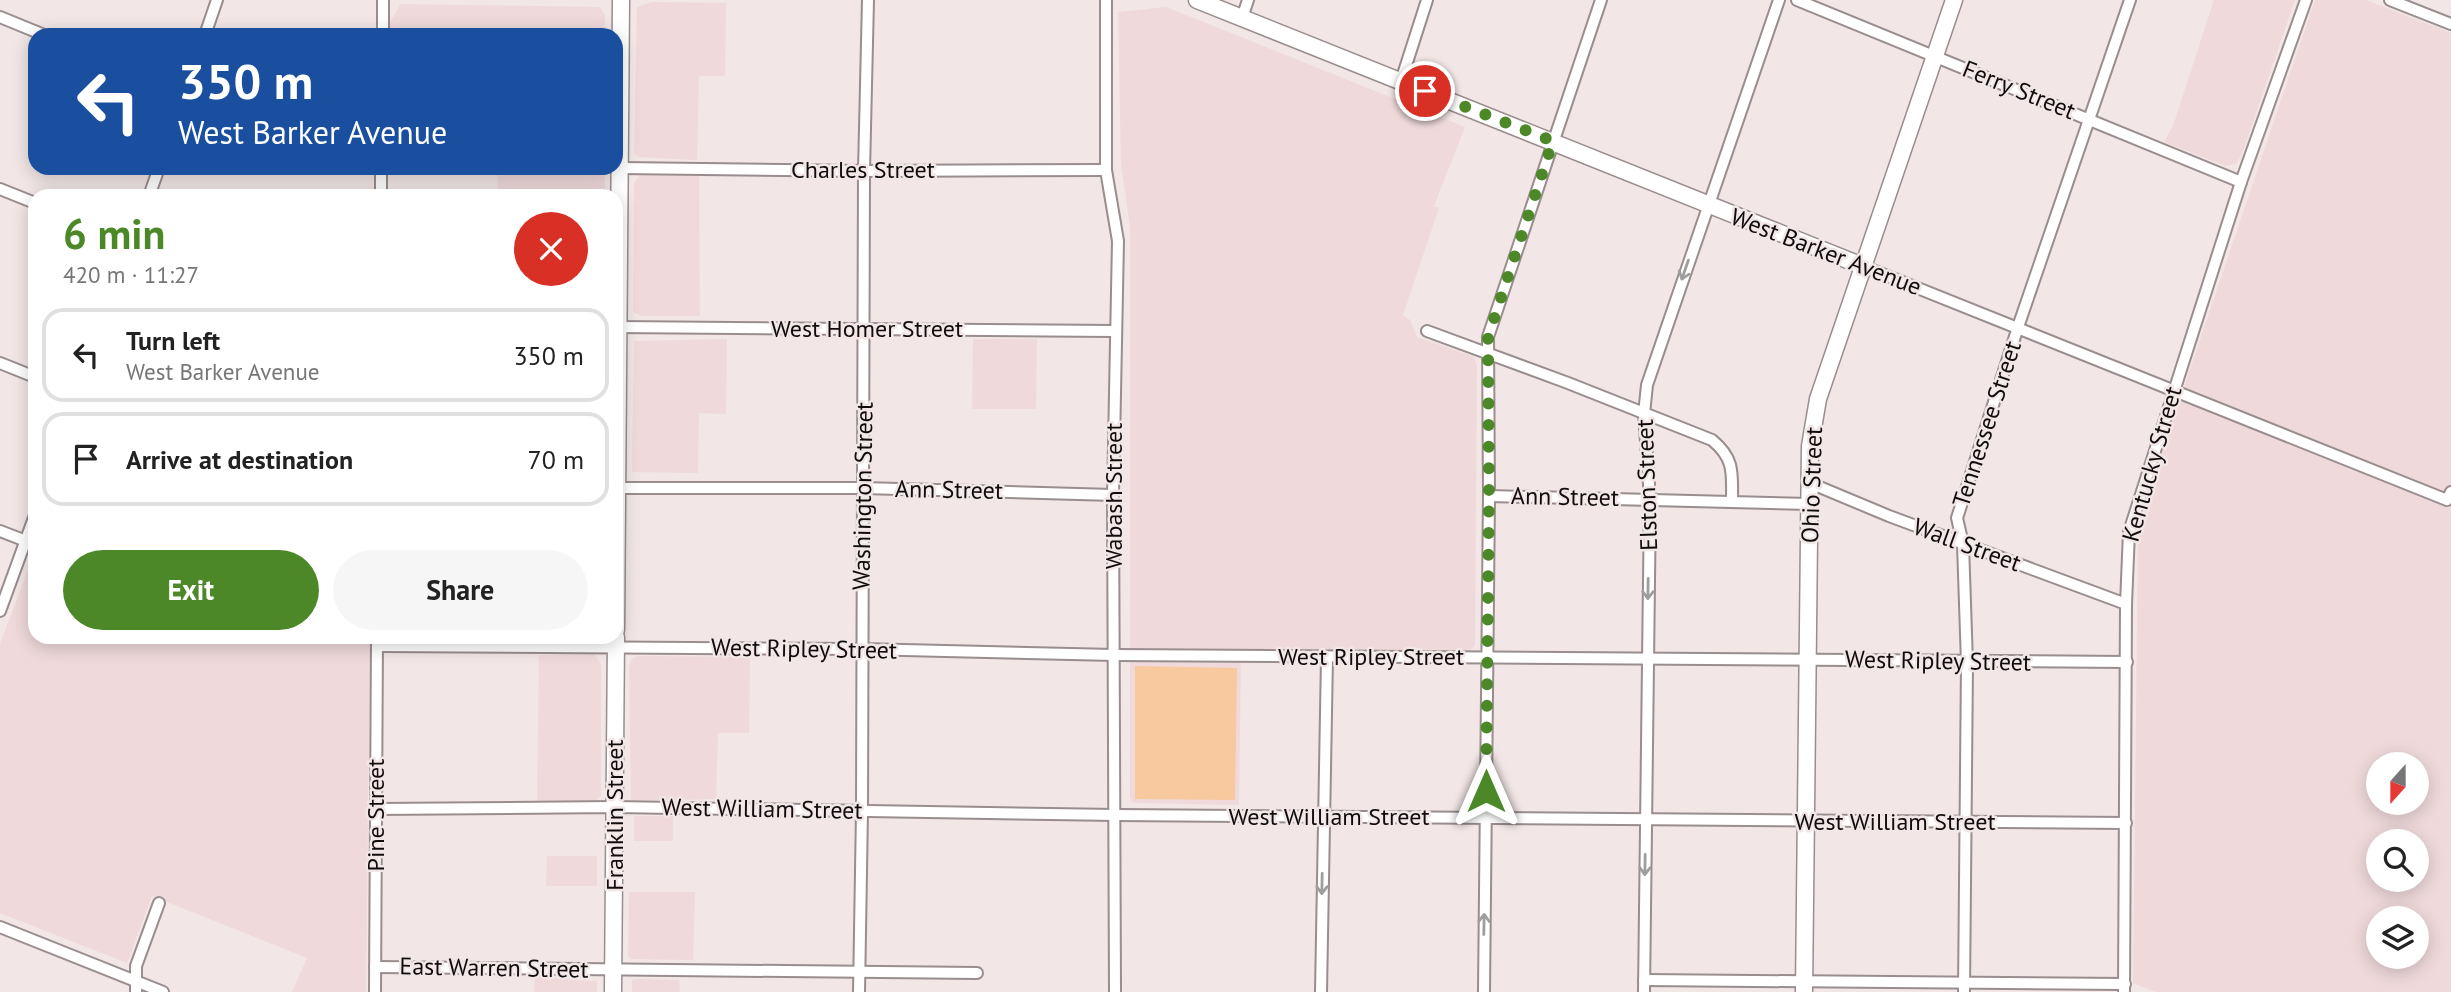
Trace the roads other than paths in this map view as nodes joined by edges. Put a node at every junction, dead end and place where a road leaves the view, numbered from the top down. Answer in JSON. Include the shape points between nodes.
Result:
{"nodes":[{"id":1,"x":217,"y":0,"type":"edge"},
{"id":2,"x":383,"y":0,"type":"edge"},
{"id":3,"x":621,"y":0,"type":"edge"},
{"id":4,"x":868,"y":0,"type":"edge"},
{"id":5,"x":1106,"y":0,"type":"edge"},
{"id":6,"x":1197,"y":0,"type":"edge"},
{"id":7,"x":1248,"y":0,"type":"edge"},
{"id":8,"x":1427,"y":0,"type":"edge"},
{"id":9,"x":1601,"y":0,"type":"edge"},
{"id":10,"x":1779,"y":0,"type":"edge"},
{"id":11,"x":1797,"y":0,"type":"edge"},
{"id":12,"x":1954,"y":0,"type":"edge"},
{"id":13,"x":2130,"y":0,"type":"edge"},
{"id":14,"x":2306,"y":0,"type":"edge"},
{"id":15,"x":2390,"y":0,"type":"edge"},
{"id":16,"x":0,"y":17,"type":"edge"},
{"id":17,"x":1242,"y":18,"type":"junction"},
{"id":18,"x":2451,"y":24,"type":"edge"},
{"id":19,"x":28,"y":28,"type":"edge"},
{"id":20,"x":207,"y":28,"type":"edge"},
{"id":21,"x":383,"y":28,"type":"edge"},
{"id":22,"x":621,"y":28,"type":"edge"},
{"id":23,"x":1935,"y":57,"type":"junction"},
{"id":24,"x":1401,"y":81,"type":"junction"},
{"id":25,"x":2091,"y":119,"type":"junction"},
{"id":26,"x":1553,"y":141,"type":"junction"},
{"id":27,"x":623,"y":168,"type":"edge"},
{"id":28,"x":1107,"y":170,"type":"junction"},
{"id":29,"x":864,"y":171,"type":"junction"},
{"id":30,"x":2241,"y":182,"type":"junction"},
{"id":31,"x":0,"y":189,"type":"edge"},
{"id":32,"x":28,"y":200,"type":"edge"},
{"id":33,"x":1707,"y":205,"type":"junction"},
{"id":34,"x":1865,"y":267,"type":"junction"},
{"id":35,"x":623,"y":327,"type":"edge"},
{"id":36,"x":2018,"y":327,"type":"junction"},
{"id":37,"x":865,"y":329,"type":"junction"},
{"id":38,"x":1114,"y":331,"type":"junction"},
{"id":39,"x":1427,"y":331,"type":"dead end"},
{"id":40,"x":1489,"y":354,"type":"junction"},
{"id":41,"x":0,"y":363,"type":"edge"},
{"id":42,"x":28,"y":374,"type":"edge"},
{"id":43,"x":2173,"y":389,"type":"junction"},
{"id":44,"x":1644,"y":414,"type":"junction"},
{"id":45,"x":1810,"y":483,"type":"junction"},
{"id":46,"x":623,"y":488,"type":"edge"},
{"id":47,"x":863,"y":488,"type":"junction"},
{"id":48,"x":2451,"y":492,"type":"edge"},
{"id":49,"x":1113,"y":495,"type":"junction"},
{"id":50,"x":1489,"y":496,"type":"junction"},
{"id":51,"x":1650,"y":499,"type":"junction"},
{"id":52,"x":1732,"y":501,"type":"junction"},
{"id":53,"x":1810,"y":503,"type":"junction"},
{"id":54,"x":0,"y":531,"type":"edge"},
{"id":55,"x":28,"y":535,"type":"edge"},
{"id":56,"x":26,"y":541,"type":"junction"},
{"id":57,"x":1963,"y":544,"type":"junction"},
{"id":58,"x":2126,"y":604,"type":"junction"},
{"id":59,"x":0,"y":611,"type":"edge"},
{"id":60,"x":623,"y":638,"type":"edge"},
{"id":61,"x":377,"y":644,"type":"edge"},
{"id":62,"x":616,"y":644,"type":"edge"},
{"id":63,"x":862,"y":649,"type":"junction"},
{"id":64,"x":1114,"y":656,"type":"junction"},
{"id":65,"x":1327,"y":657,"type":"junction"},
{"id":66,"x":1487,"y":657,"type":"junction"},
{"id":67,"x":1647,"y":660,"type":"junction"},
{"id":68,"x":1808,"y":660,"type":"junction"},
{"id":69,"x":1967,"y":663,"type":"junction"},
{"id":70,"x":2127,"y":663,"type":"junction"},
{"id":71,"x":615,"y":807,"type":"junction"},
{"id":72,"x":376,"y":809,"type":"junction"},
{"id":73,"x":862,"y":811,"type":"junction"},
{"id":74,"x":1116,"y":816,"type":"junction"},
{"id":75,"x":1324,"y":816,"type":"junction"},
{"id":76,"x":1486,"y":818,"type":"junction"},
{"id":77,"x":1646,"y":820,"type":"junction"},
{"id":78,"x":1806,"y":822,"type":"junction"},
{"id":79,"x":1964,"y":823,"type":"junction"},
{"id":80,"x":2126,"y":823,"type":"junction"},
{"id":81,"x":159,"y":903,"type":"dead end"},
{"id":82,"x":0,"y":927,"type":"edge"},
{"id":83,"x":375,"y":967,"type":"junction"},
{"id":84,"x":613,"y":970,"type":"junction"},
{"id":85,"x":859,"y":973,"type":"junction"},
{"id":86,"x":977,"y":973,"type":"dead end"},
{"id":87,"x":1644,"y":980,"type":"junction"},
{"id":88,"x":1804,"y":986,"type":"edge"},
{"id":89,"x":136,"y":987,"type":"edge"},
{"id":90,"x":1964,"y":987,"type":"edge"},
{"id":91,"x":2124,"y":988,"type":"edge"},
{"id":92,"x":163,"y":992,"type":"edge"},
{"id":93,"x":374,"y":992,"type":"edge"},
{"id":94,"x":613,"y":992,"type":"edge"},
{"id":95,"x":859,"y":992,"type":"edge"},
{"id":96,"x":1115,"y":992,"type":"edge"},
{"id":97,"x":1321,"y":992,"type":"edge"},
{"id":98,"x":1484,"y":992,"type":"edge"},
{"id":99,"x":1644,"y":992,"type":"edge"}],
"edges":[{"from":1,"to":20,"type":"street"},
{"from":2,"to":21,"type":"street"},
{"from":3,"to":22,"type":"street","name":"Franklin Street"},
{"from":4,"to":29,"type":"street","name":"Washington Street"},
{"from":5,"to":28,"type":"street","name":"Wabash Street"},
{"from":6,"to":17,"type":"street","name":"West Barker Avenue"},
{"from":7,"to":17,"type":"street"},
{"from":8,"to":24,"type":"street"},
{"from":9,"to":26,"type":"street"},
{"from":10,"to":33,"type":"street","name":"Elston Street"},
{"from":11,"to":23,"type":"street","name":"Ferry Street"},
{"from":12,"to":23,"type":"street","name":"Ohio Street"},
{"from":13,"to":25,"type":"street","name":"Tennessee Street"},
{"from":14,"to":30,"type":"street","name":"Kentucky Street"},
{"from":15,"to":18,"type":"street"},
{"from":16,"to":19,"type":"street"},
{"from":17,"to":24,"type":"street","name":"West Barker Avenue"},
{"from":23,"to":25,"type":"street","name":"Ferry Street"},
{"from":23,"to":34,"type":"street","name":"Ohio Street"},
{"from":24,"to":26,"type":"street","name":"West Barker Avenue"},
{"from":25,"to":30,"type":"street","name":"Ferry Street"},
{"from":25,"to":36,"type":"street","name":"Tennessee Street"},
{"from":26,"to":33,"type":"street","name":"West Barker Avenue"},
{"from":26,"to":40,"type":"street","via":[[1488,337]]},
{"from":27,"to":29,"type":"street","name":"Charles Street"},
{"from":28,"to":29,"type":"street","name":"Charles Street"},
{"from":28,"to":38,"type":"street","name":"Wabash Street","via":[[1118,242]]},
{"from":29,"to":37,"type":"street","name":"Washington Street"},
{"from":30,"to":43,"type":"street","name":"Kentucky Street"},
{"from":31,"to":32,"type":"street"},
{"from":33,"to":34,"type":"street","name":"West Barker Avenue"},
{"from":33,"to":44,"type":"street","name":"Elston Street","one_way":true,"via":[[1647,385]]},
{"from":34,"to":36,"type":"street","name":"West Barker Avenue"},
{"from":34,"to":45,"type":"street","name":"Ohio Street","via":[[1818,400],[1810,446]]},
{"from":35,"to":37,"type":"street","name":"West Homer Street"},
{"from":36,"to":43,"type":"street","name":"West Barker Avenue"},
{"from":36,"to":57,"type":"street","name":"Tennessee Street","via":[[1957,518]]},
{"from":37,"to":38,"type":"street","name":"West Homer Street"},
{"from":37,"to":47,"type":"street","name":"Washington Street"},
{"from":38,"to":49,"type":"street","name":"Wabash Street"},
{"from":39,"to":40,"type":"street"},
{"from":40,"to":44,"type":"street"},
{"from":40,"to":50,"type":"street"},
{"from":41,"to":42,"type":"street"},
{"from":43,"to":48,"type":"street","name":"West Barker Avenue","via":[[2447,500]]},
{"from":43,"to":58,"type":"street","name":"Kentucky Street","via":[[2129,532]]},
{"from":44,"to":51,"type":"street","name":"Elston Street"},
{"from":44,"to":52,"type":"street","via":[[1712,440],[1723,449],[1731,463]]},
{"from":45,"to":53,"type":"street","name":"Ohio Street"},
{"from":45,"to":57,"type":"street","name":"Wall Street"},
{"from":46,"to":47,"type":"street","name":"Ann Street"},
{"from":47,"to":49,"type":"street","name":"Ann Street"},
{"from":47,"to":63,"type":"street","name":"Washington Street"},
{"from":49,"to":64,"type":"street","name":"Wabash Street"},
{"from":50,"to":51,"type":"street","name":"Ann Street"},
{"from":50,"to":66,"type":"street"},
{"from":51,"to":52,"type":"street","name":"Ann Street"},
{"from":51,"to":67,"type":"street","name":"Elston Street","one_way":true},
{"from":52,"to":53,"type":"street","name":"Ann Street"},
{"from":53,"to":68,"type":"street","name":"Ohio Street"},
{"from":54,"to":56,"type":"street"},
{"from":55,"to":56,"type":"street"},
{"from":56,"to":59,"type":"street"},
{"from":57,"to":58,"type":"street","name":"Wall Street"},
{"from":57,"to":69,"type":"street","name":"Tennessee Street"},
{"from":58,"to":70,"type":"street","name":"Kentucky Street"},
{"from":60,"to":63,"type":"street","name":"West Ripley Street"},
{"from":61,"to":72,"type":"street","name":"Pine Street"},
{"from":62,"to":71,"type":"street","name":"Franklin Street"},
{"from":63,"to":64,"type":"street","name":"West Ripley Street"},
{"from":63,"to":73,"type":"street","name":"Washington Street"},
{"from":64,"to":65,"type":"street","name":"West Ripley Street"},
{"from":64,"to":74,"type":"street","name":"Wabash Street"},
{"from":65,"to":66,"type":"street","name":"West Ripley Street"},
{"from":65,"to":75,"type":"street"},
{"from":66,"to":67,"type":"street","name":"West Ripley Street"},
{"from":66,"to":76,"type":"street"},
{"from":67,"to":68,"type":"street","name":"West Ripley Street"},
{"from":67,"to":77,"type":"street","name":"Elston Street"},
{"from":68,"to":69,"type":"street","name":"West Ripley Street"},
{"from":68,"to":78,"type":"street","name":"Ohio Street"},
{"from":69,"to":70,"type":"street","name":"West Ripley Street"},
{"from":69,"to":79,"type":"street","name":"Tennessee Street"},
{"from":70,"to":80,"type":"street","name":"Kentucky Street"},
{"from":71,"to":72,"type":"street","name":"West William Street"},
{"from":71,"to":73,"type":"street","name":"West William Street"},
{"from":71,"to":84,"type":"street","name":"Franklin Street"},
{"from":72,"to":83,"type":"street","name":"Pine Street"},
{"from":73,"to":74,"type":"street","name":"West William Street"},
{"from":73,"to":85,"type":"street","name":"Washington Street"},
{"from":74,"to":75,"type":"street","name":"West William Street"},
{"from":74,"to":96,"type":"street","name":"Wabash Street"},
{"from":75,"to":76,"type":"street","name":"West William Street"},
{"from":75,"to":97,"type":"street","one_way":true},
{"from":76,"to":77,"type":"street","name":"West William Street"},
{"from":98,"to":76,"type":"street","one_way":true},
{"from":77,"to":78,"type":"street","name":"West William Street"},
{"from":77,"to":87,"type":"street","name":"Elston Street","one_way":true},
{"from":78,"to":79,"type":"street","name":"West William Street"},
{"from":78,"to":88,"type":"street","name":"Ohio Street"},
{"from":79,"to":80,"type":"street","name":"West William Street"},
{"from":79,"to":90,"type":"street","name":"Tennessee Street"},
{"from":80,"to":91,"type":"street","name":"Kentucky Street"},
{"from":81,"to":89,"type":"street","via":[[136,966]]},
{"from":82,"to":89,"type":"street"},
{"from":83,"to":84,"type":"street","name":"East Warren Street"},
{"from":83,"to":93,"type":"street","name":"Pine Street"},
{"from":84,"to":85,"type":"street","name":"East Warren Street"},
{"from":84,"to":94,"type":"street","name":"Franklin Street"},
{"from":85,"to":86,"type":"street","name":"East Warren Street"},
{"from":85,"to":95,"type":"street","name":"Washington Street"},
{"from":87,"to":88,"type":"street"},
{"from":87,"to":99,"type":"street","name":"Elston Street"},
{"from":88,"to":90,"type":"street"},
{"from":89,"to":92,"type":"street"},
{"from":90,"to":91,"type":"street"}]}
